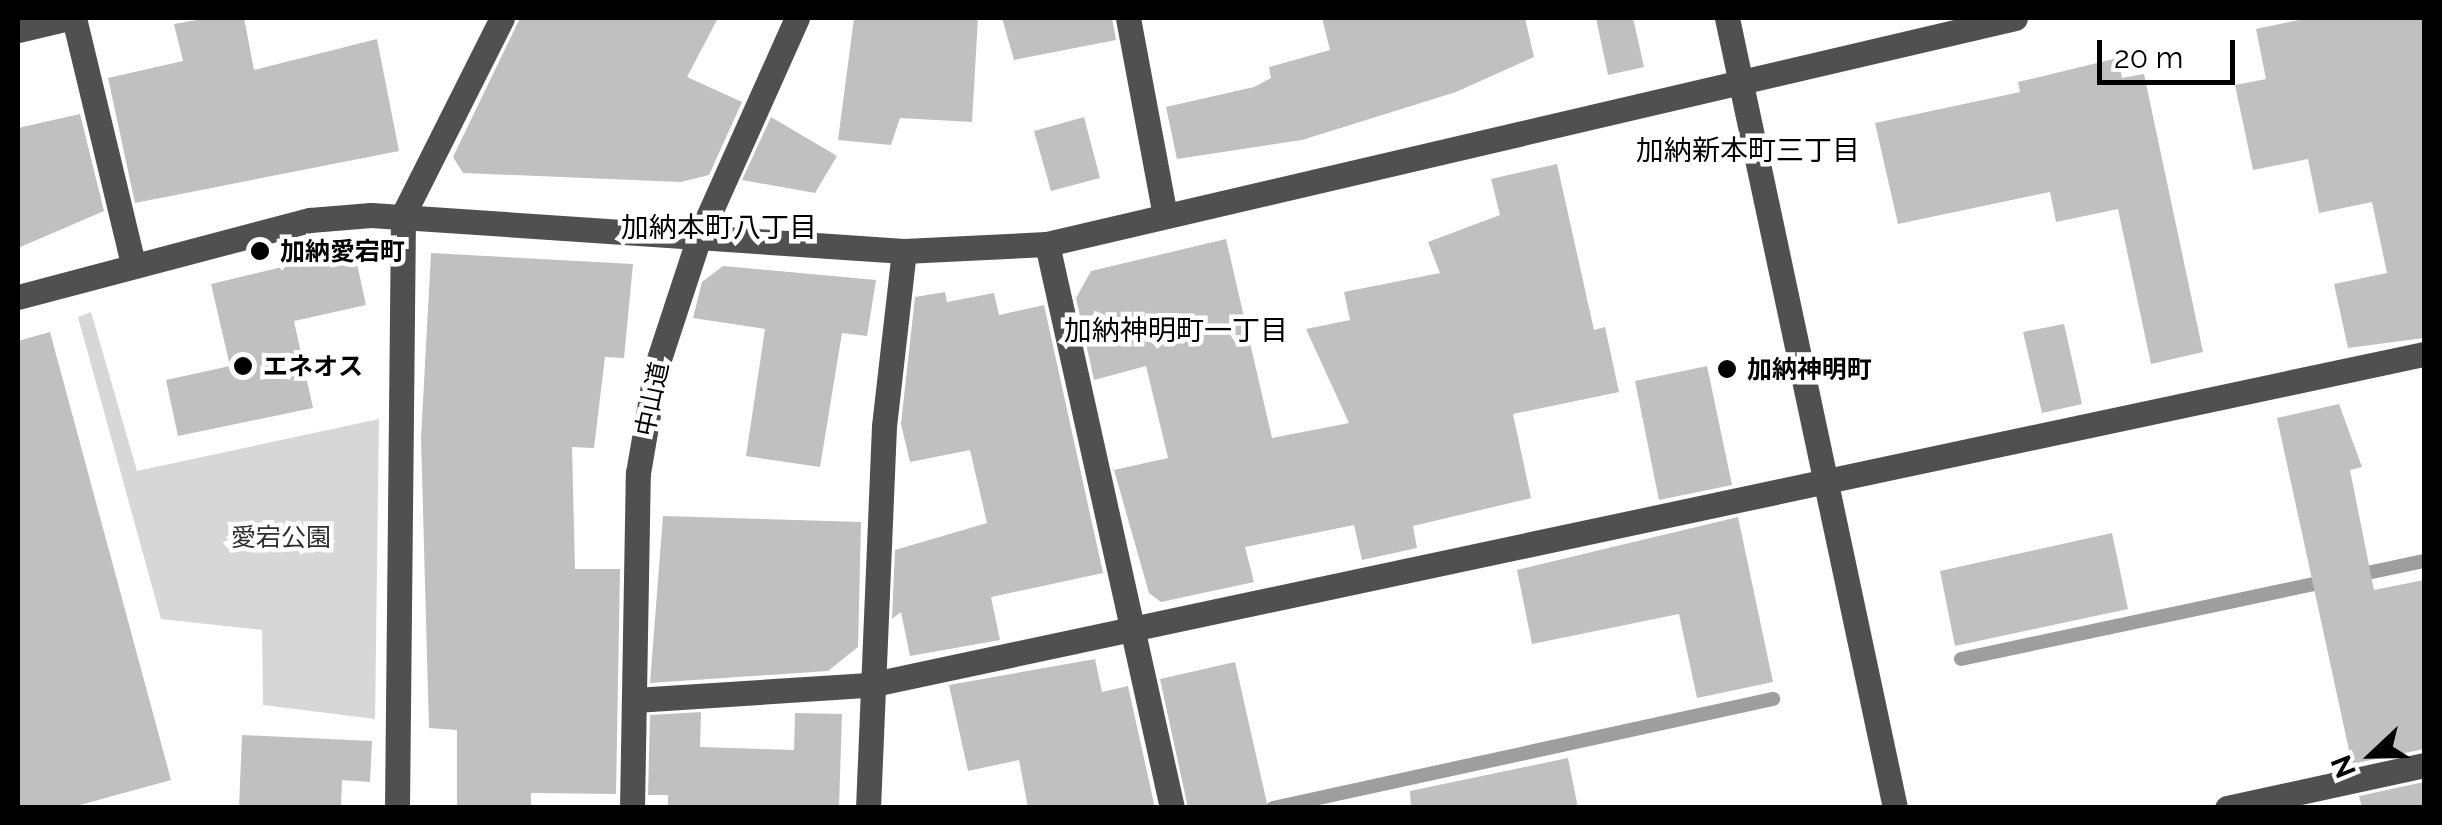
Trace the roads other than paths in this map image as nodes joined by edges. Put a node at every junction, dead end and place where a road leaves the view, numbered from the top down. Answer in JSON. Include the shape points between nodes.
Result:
{"nodes":[{"id":1,"x":71,"y":18,"type":"edge"},
{"id":2,"x":502,"y":18,"type":"edge"},
{"id":3,"x":797,"y":18,"type":"edge"},
{"id":4,"x":1128,"y":18,"type":"edge"},
{"id":5,"x":1727,"y":18,"type":"edge"},
{"id":6,"x":2015,"y":18,"type":"edge"},
{"id":7,"x":18,"y":26,"type":"edge"},
{"id":8,"x":1740,"y":82,"type":"junction"},
{"id":9,"x":403,"y":215,"type":"junction"},
{"id":10,"x":1165,"y":215,"type":"junction"},
{"id":11,"x":699,"y":237,"type":"junction"},
{"id":12,"x":1047,"y":244,"type":"junction"},
{"id":13,"x":904,"y":251,"type":"junction"},
{"id":14,"x":133,"y":264,"type":"junction"},
{"id":15,"x":18,"y":297,"type":"edge"},
{"id":16,"x":2424,"y":354,"type":"edge"},
{"id":17,"x":1824,"y":478,"type":"junction"},
{"id":18,"x":1133,"y":630,"type":"junction"},
{"id":19,"x":868,"y":686,"type":"junction"},
{"id":20,"x":634,"y":700,"type":"junction"},
{"id":21,"x":2424,"y":764,"type":"edge"},
{"id":22,"x":397,"y":808,"type":"edge"},
{"id":23,"x":632,"y":808,"type":"edge"},
{"id":24,"x":868,"y":808,"type":"edge"},
{"id":25,"x":1172,"y":808,"type":"edge"},
{"id":26,"x":1895,"y":808,"type":"edge"},
{"id":27,"x":2227,"y":808,"type":"edge"}],
"edges":[{"from":1,"to":7,"type":"street"},
{"from":1,"to":14,"type":"street"},
{"from":2,"to":9,"type":"street"},
{"from":3,"to":11,"type":"street","name":"中山道"},
{"from":4,"to":10,"type":"street"},
{"from":5,"to":8,"type":"street"},
{"from":6,"to":8,"type":"street"},
{"from":8,"to":10,"type":"street"},
{"from":8,"to":17,"type":"street"},
{"from":9,"to":11,"type":"street"},
{"from":9,"to":14,"type":"street","via":[[310,220]]},
{"from":9,"to":22,"type":"street"},
{"from":10,"to":12,"type":"street"},
{"from":11,"to":13,"type":"street"},
{"from":11,"to":20,"type":"street","name":"中山道","via":[[656,368],[638,472]]},
{"from":12,"to":13,"type":"street"},
{"from":12,"to":18,"type":"street"},
{"from":13,"to":19,"type":"street"},
{"from":14,"to":15,"type":"street"},
{"from":16,"to":17,"type":"street"},
{"from":17,"to":18,"type":"street"},
{"from":17,"to":26,"type":"street"},
{"from":18,"to":19,"type":"street"},
{"from":18,"to":25,"type":"street"},
{"from":19,"to":20,"type":"street"},
{"from":19,"to":24,"type":"street"},
{"from":20,"to":23,"type":"street","name":"中山道"},
{"from":21,"to":27,"type":"street"}]}
